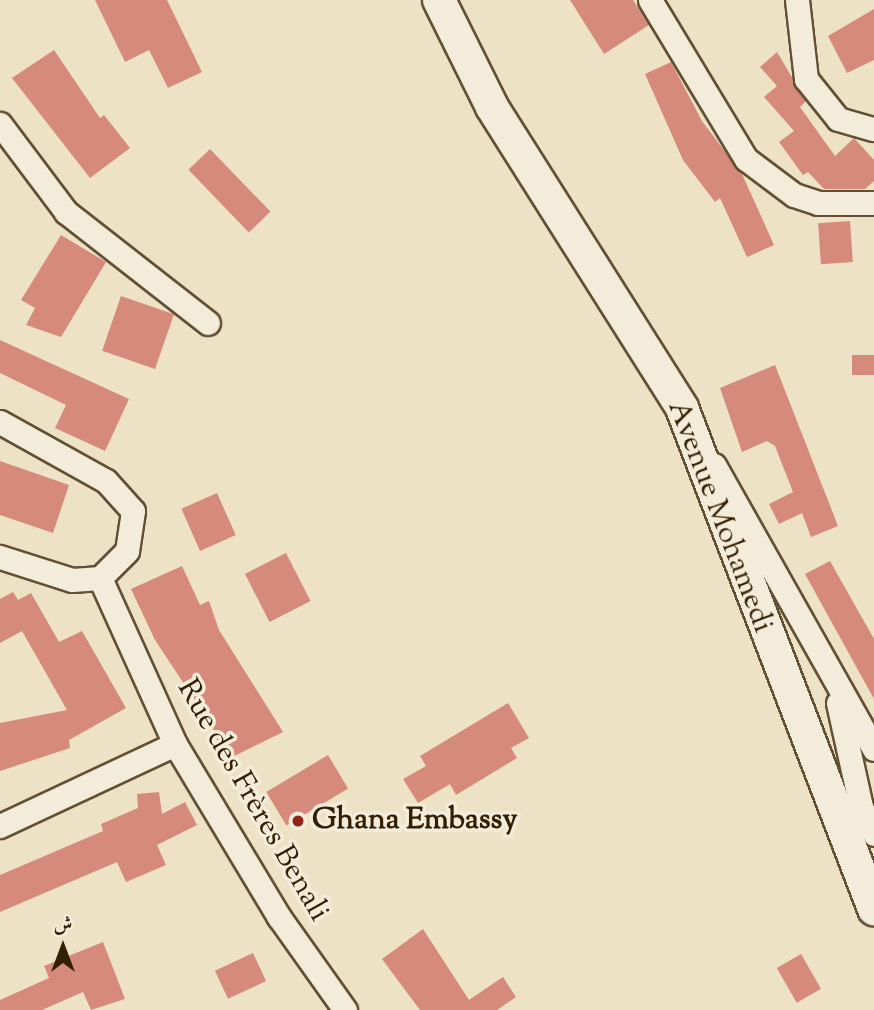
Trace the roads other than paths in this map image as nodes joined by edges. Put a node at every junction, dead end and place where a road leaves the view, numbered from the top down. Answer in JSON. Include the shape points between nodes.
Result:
{"nodes":[{"id":1,"x":439,"y":0,"type":"edge"},
{"id":2,"x":650,"y":0,"type":"edge"},
{"id":3,"x":797,"y":0,"type":"edge"},
{"id":4,"x":0,"y":124,"type":"edge"},
{"id":5,"x":874,"y":129,"type":"edge"},
{"id":6,"x":874,"y":203,"type":"edge"},
{"id":7,"x":208,"y":323,"type":"dead end"},
{"id":8,"x":0,"y":422,"type":"edge"},
{"id":9,"x":692,"y":431,"type":"junction"},
{"id":10,"x":0,"y":557,"type":"edge"},
{"id":11,"x":100,"y":578,"type":"junction"},
{"id":12,"x":834,"y":683,"type":"junction"},
{"id":13,"x":175,"y":744,"type":"junction"},
{"id":14,"x":874,"y":749,"type":"edge"},
{"id":15,"x":0,"y":826,"type":"edge"},
{"id":16,"x":874,"y":834,"type":"edge"},
{"id":17,"x":874,"y":909,"type":"edge"},
{"id":18,"x":345,"y":1010,"type":"edge"}],
"edges":[{"from":1,"to":9,"type":"main road","name":"Avenue Mohamedi","via":[[492,107],[641,337]]},
{"from":2,"to":6,"type":"street","via":[[746,159],[794,195],[818,202]]},
{"from":3,"to":5,"type":"street","via":[[806,79],[838,119]]},
{"from":4,"to":7,"type":"street","via":[[66,212]]},
{"from":8,"to":11,"type":"street","via":[[123,495],[132,511],[132,536],[113,570]]},
{"from":9,"to":12,"type":"street","via":[[759,536]]},
{"from":9,"to":17,"type":"main road","name":"Avenue Mohamedi","via":[[763,632]]},
{"from":10,"to":11,"type":"street","via":[[72,580]]},
{"from":11,"to":13,"type":"street","name":"Rue des Frères Benali"},
{"from":12,"to":14,"type":"street"},
{"from":12,"to":16,"type":"street","via":[[861,807]]},
{"from":13,"to":15,"type":"street"},
{"from":13,"to":18,"type":"street","name":"Rue des Frères Benali","via":[[279,917]]}]}
